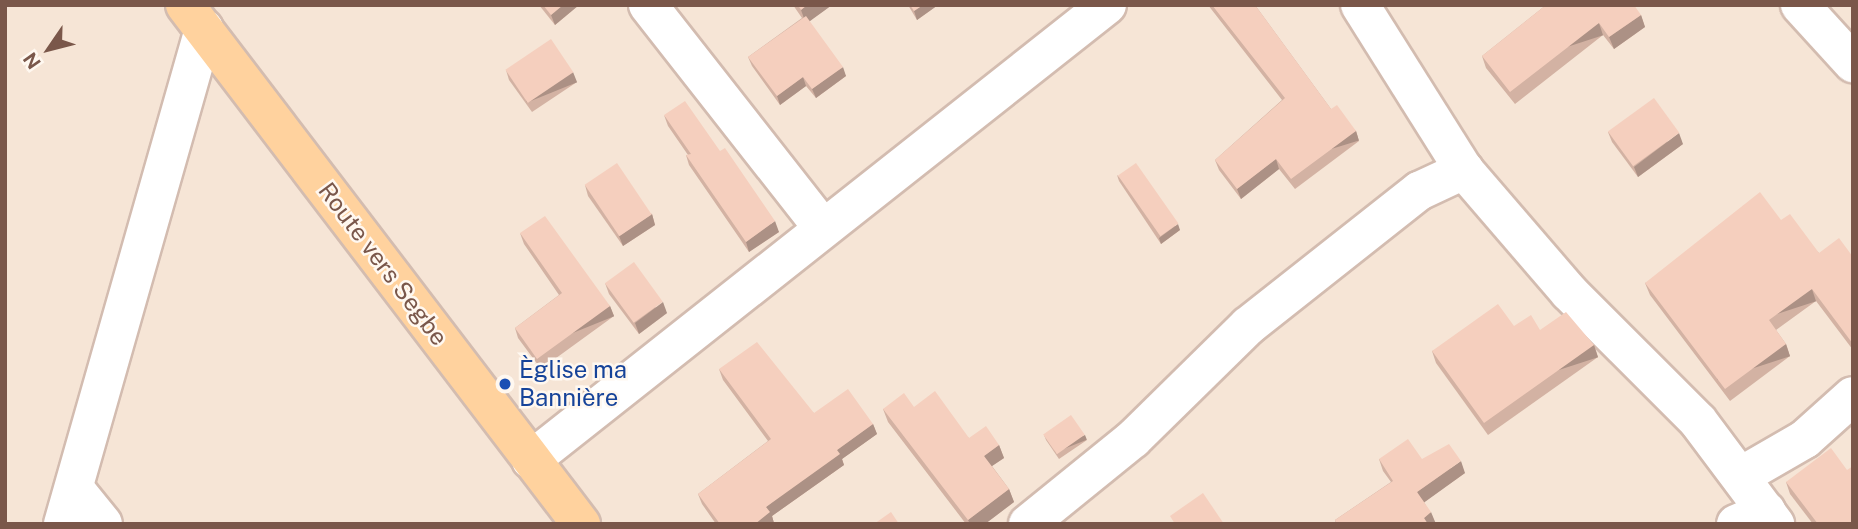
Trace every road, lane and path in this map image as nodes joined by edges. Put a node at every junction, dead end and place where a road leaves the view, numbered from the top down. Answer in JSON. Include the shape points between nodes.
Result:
{"nodes":[{"id":1,"x":648,"y":5,"type":"edge"},
{"id":2,"x":1107,"y":5,"type":"edge"},
{"id":3,"x":1360,"y":5,"type":"edge"},
{"id":4,"x":1800,"y":5,"type":"edge"},
{"id":5,"x":195,"y":17,"type":"edge"},
{"id":6,"x":1853,"y":63,"type":"edge"},
{"id":7,"x":1464,"y":170,"type":"junction"},
{"id":8,"x":823,"y":228,"type":"junction"},
{"id":9,"x":1853,"y":396,"type":"edge"},
{"id":10,"x":531,"y":460,"type":"junction"},
{"id":11,"x":1741,"y":476,"type":"junction"},
{"id":12,"x":74,"y":488,"type":"junction"},
{"id":13,"x":1049,"y":517,"type":"edge"},
{"id":14,"x":1759,"y":520,"type":"edge"},
{"id":15,"x":63,"y":524,"type":"edge"},
{"id":16,"x":103,"y":524,"type":"edge"},
{"id":17,"x":581,"y":524,"type":"edge"}],
"edges":[{"from":1,"to":8,"type":"street"},
{"from":2,"to":8,"type":"street"},
{"from":3,"to":7,"type":"street"},
{"from":4,"to":6,"type":"street"},
{"from":5,"to":10,"type":"main road","name":"Route vers Segbe"},
{"from":5,"to":12,"type":"street"},
{"from":7,"to":11,"type":"street","via":[[1569,292],[1698,421]]},
{"from":7,"to":13,"type":"street","via":[[1419,191],[1248,326]]},
{"from":8,"to":10,"type":"street"},
{"from":9,"to":11,"type":"street","via":[[1805,439]]},
{"from":10,"to":17,"type":"main road","name":"Route vers Segbe"},
{"from":11,"to":14,"type":"street"},
{"from":12,"to":15,"type":"street"},
{"from":12,"to":16,"type":"street"}]}
